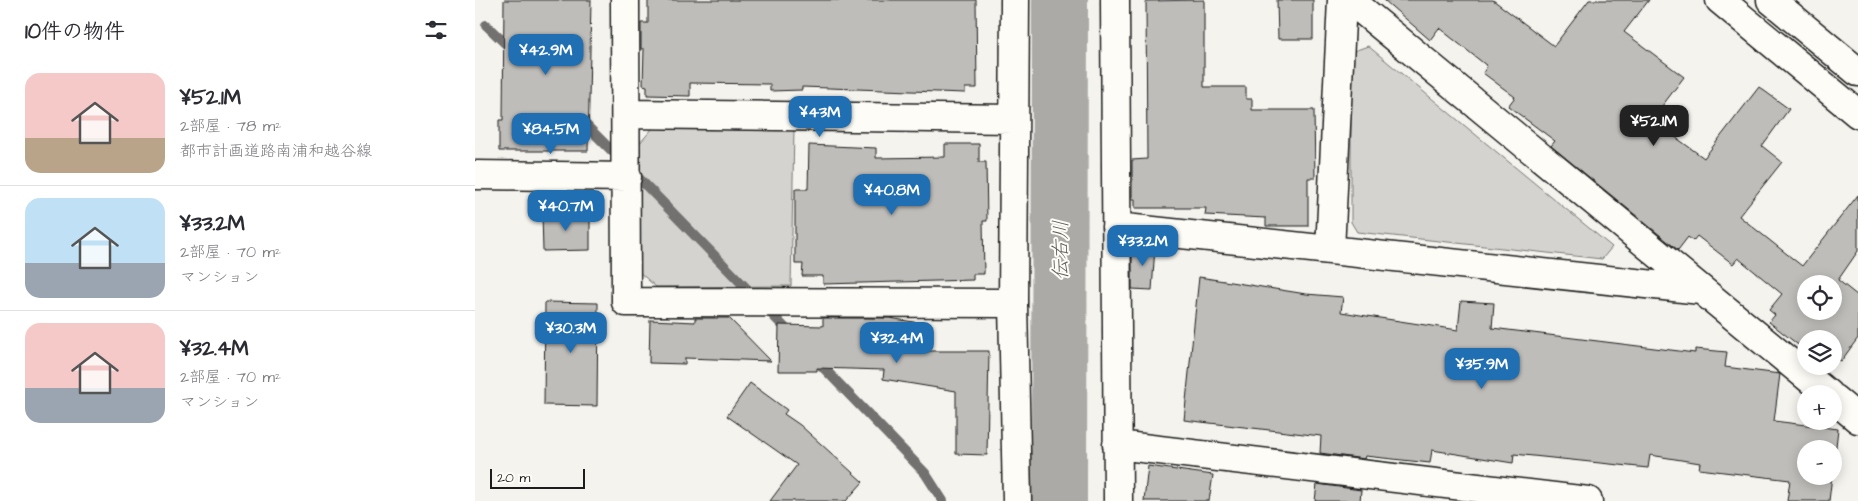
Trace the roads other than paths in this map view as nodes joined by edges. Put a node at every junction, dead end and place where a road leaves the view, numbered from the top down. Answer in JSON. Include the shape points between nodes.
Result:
{"nodes":[{"id":1,"x":625,"y":0,"type":"edge"},
{"id":2,"x":1015,"y":0,"type":"edge"},
{"id":3,"x":1115,"y":0,"type":"edge"},
{"id":4,"x":1342,"y":0,"type":"edge"},
{"id":5,"x":1351,"y":0,"type":"edge"},
{"id":6,"x":1720,"y":0,"type":"edge"},
{"id":7,"x":1771,"y":0,"type":"edge"},
{"id":8,"x":1858,"y":72,"type":"edge"},
{"id":9,"x":627,"y":114,"type":"junction"},
{"id":10,"x":1858,"y":114,"type":"edge"},
{"id":11,"x":1013,"y":119,"type":"junction"},
{"id":12,"x":475,"y":175,"type":"edge"},
{"id":13,"x":627,"y":177,"type":"junction"},
{"id":14,"x":1116,"y":227,"type":"junction"},
{"id":15,"x":1330,"y":250,"type":"junction"},
{"id":16,"x":1701,"y":290,"type":"junction"},
{"id":17,"x":1013,"y":303,"type":"junction"},
{"id":18,"x":1817,"y":385,"type":"edge"},
{"id":19,"x":1842,"y":406,"type":"edge"},
{"id":20,"x":1858,"y":419,"type":"edge"},
{"id":21,"x":1117,"y":445,"type":"junction"},
{"id":22,"x":1017,"y":501,"type":"edge"},
{"id":23,"x":1118,"y":501,"type":"edge"},
{"id":24,"x":1588,"y":501,"type":"edge"}],
"edges":[{"from":1,"to":9,"type":"street"},
{"from":2,"to":11,"type":"street"},
{"from":3,"to":14,"type":"street"},
{"from":4,"to":15,"type":"street"},
{"from":5,"to":16,"type":"street"},
{"from":6,"to":10,"type":"street"},
{"from":7,"to":8,"type":"street"},
{"from":9,"to":11,"type":"street"},
{"from":9,"to":13,"type":"street"},
{"from":11,"to":17,"type":"street"},
{"from":12,"to":13,"type":"street"},
{"from":13,"to":17,"type":"street","via":[[626,302]]},
{"from":14,"to":15,"type":"street"},
{"from":14,"to":21,"type":"street"},
{"from":15,"to":16,"type":"street"},
{"from":16,"to":18,"type":"street"},
{"from":17,"to":22,"type":"street"},
{"from":19,"to":20,"type":"street"},
{"from":21,"to":23,"type":"street"},
{"from":21,"to":24,"type":"street"}]}
